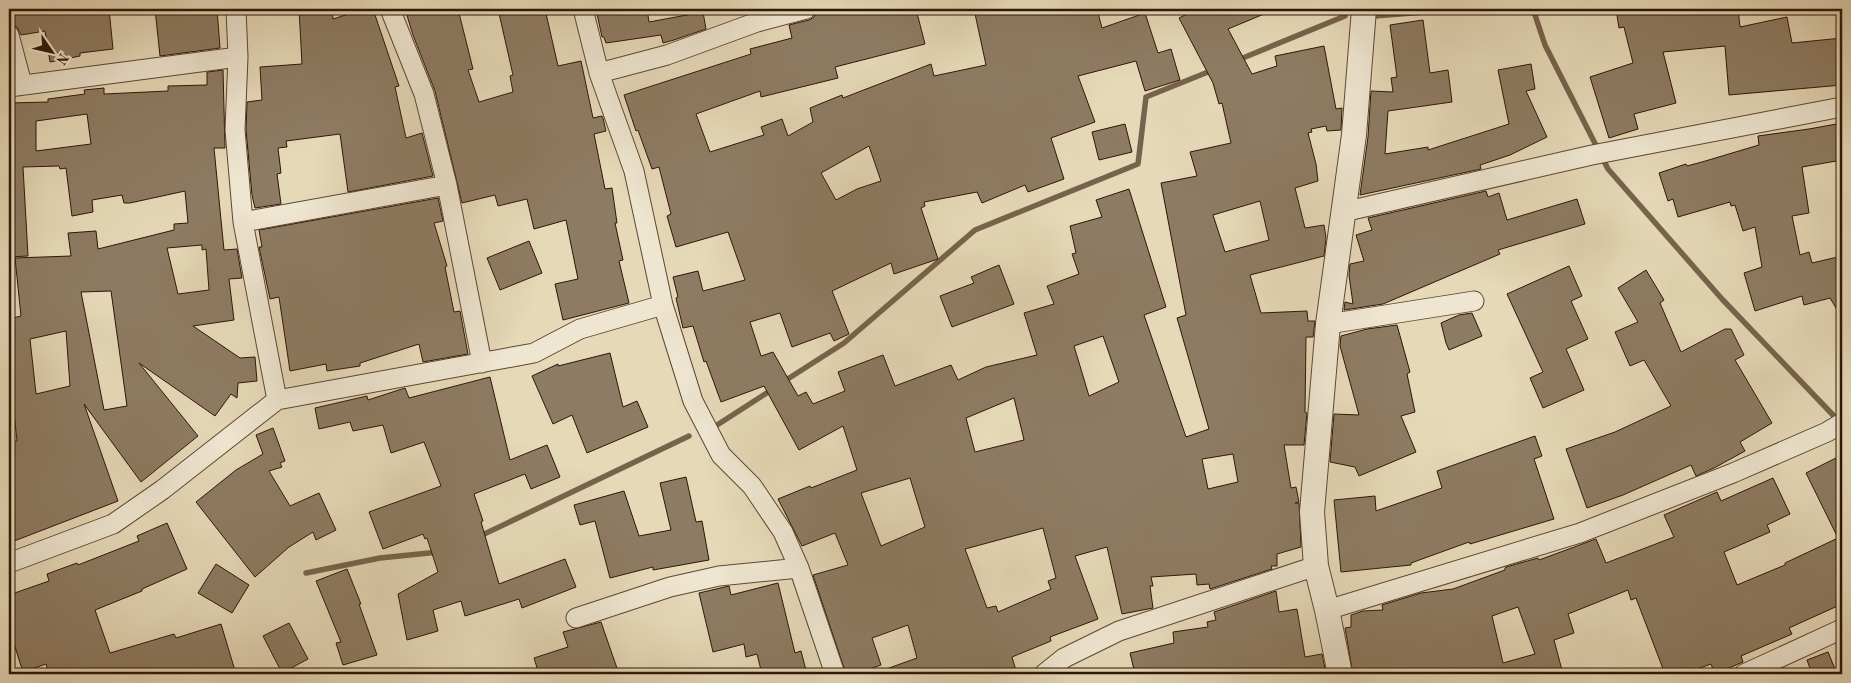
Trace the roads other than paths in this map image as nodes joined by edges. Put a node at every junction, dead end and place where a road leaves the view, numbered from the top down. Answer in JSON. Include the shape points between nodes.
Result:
{"nodes":[{"id":1,"x":236,"y":9,"type":"edge"},
{"id":2,"x":390,"y":9,"type":"edge"},
{"id":3,"x":582,"y":9,"type":"edge"},
{"id":4,"x":806,"y":9,"type":"edge"},
{"id":5,"x":1364,"y":9,"type":"edge"},
{"id":6,"x":756,"y":15,"type":"edge"},
{"id":7,"x":9,"y":35,"type":"edge"},
{"id":8,"x":238,"y":57,"type":"junction"},
{"id":9,"x":599,"y":73,"type":"junction"},
{"id":10,"x":15,"y":86,"type":"edge"},
{"id":11,"x":1842,"y":106,"type":"edge"},
{"id":12,"x":447,"y":185,"type":"junction"},
{"id":13,"x":1343,"y":212,"type":"junction"},
{"id":14,"x":243,"y":222,"type":"junction"},
{"id":15,"x":1474,"y":301,"type":"dead end"},
{"id":16,"x":664,"y":305,"type":"junction"},
{"id":17,"x":1328,"y":324,"type":"junction"},
{"id":18,"x":482,"y":363,"type":"junction"},
{"id":19,"x":277,"y":400,"type":"junction"},
{"id":20,"x":1835,"y":427,"type":"edge"},
{"id":21,"x":9,"y":563,"type":"edge"},
{"id":22,"x":1316,"y":566,"type":"junction"},
{"id":23,"x":799,"y":568,"type":"junction"},
{"id":24,"x":1327,"y":610,"type":"junction"},
{"id":25,"x":576,"y":618,"type":"dead end"},
{"id":26,"x":1842,"y":630,"type":"edge"},
{"id":27,"x":835,"y":674,"type":"edge"},
{"id":28,"x":1044,"y":674,"type":"edge"},
{"id":29,"x":1340,"y":674,"type":"edge"},
{"id":30,"x":1744,"y":674,"type":"edge"}],
"edges":[{"from":1,"to":8,"type":"street"},
{"from":2,"to":12,"type":"street","via":[[424,94]]},
{"from":3,"to":9,"type":"street"},
{"from":4,"to":6,"type":"street"},
{"from":5,"to":13,"type":"street","via":[[1354,135]]},
{"from":6,"to":9,"type":"street","via":[[667,55]]},
{"from":7,"to":10,"type":"street"},
{"from":8,"to":10,"type":"street"},
{"from":8,"to":14,"type":"street","via":[[235,130]]},
{"from":9,"to":16,"type":"street","via":[[634,171]]},
{"from":11,"to":13,"type":"street","via":[[1599,154]]},
{"from":12,"to":14,"type":"street"},
{"from":12,"to":18,"type":"street"},
{"from":13,"to":17,"type":"street"},
{"from":14,"to":19,"type":"street"},
{"from":15,"to":17,"type":"street"},
{"from":16,"to":18,"type":"street","via":[[580,329],[534,353]]},
{"from":16,"to":23,"type":"street","via":[[693,401],[705,427],[721,455],[752,486],[783,532]]},
{"from":17,"to":22,"type":"street","via":[[1312,512]]},
{"from":18,"to":19,"type":"street"},
{"from":19,"to":21,"type":"street","via":[[113,524]]},
{"from":20,"to":24,"type":"street","via":[[1733,473],[1580,532]]},
{"from":22,"to":24,"type":"street"},
{"from":22,"to":28,"type":"street","via":[[1119,631],[1064,658]]},
{"from":23,"to":25,"type":"street","via":[[719,576],[678,585]]},
{"from":23,"to":27,"type":"street"},
{"from":24,"to":29,"type":"street"},
{"from":26,"to":30,"type":"street"}]}
